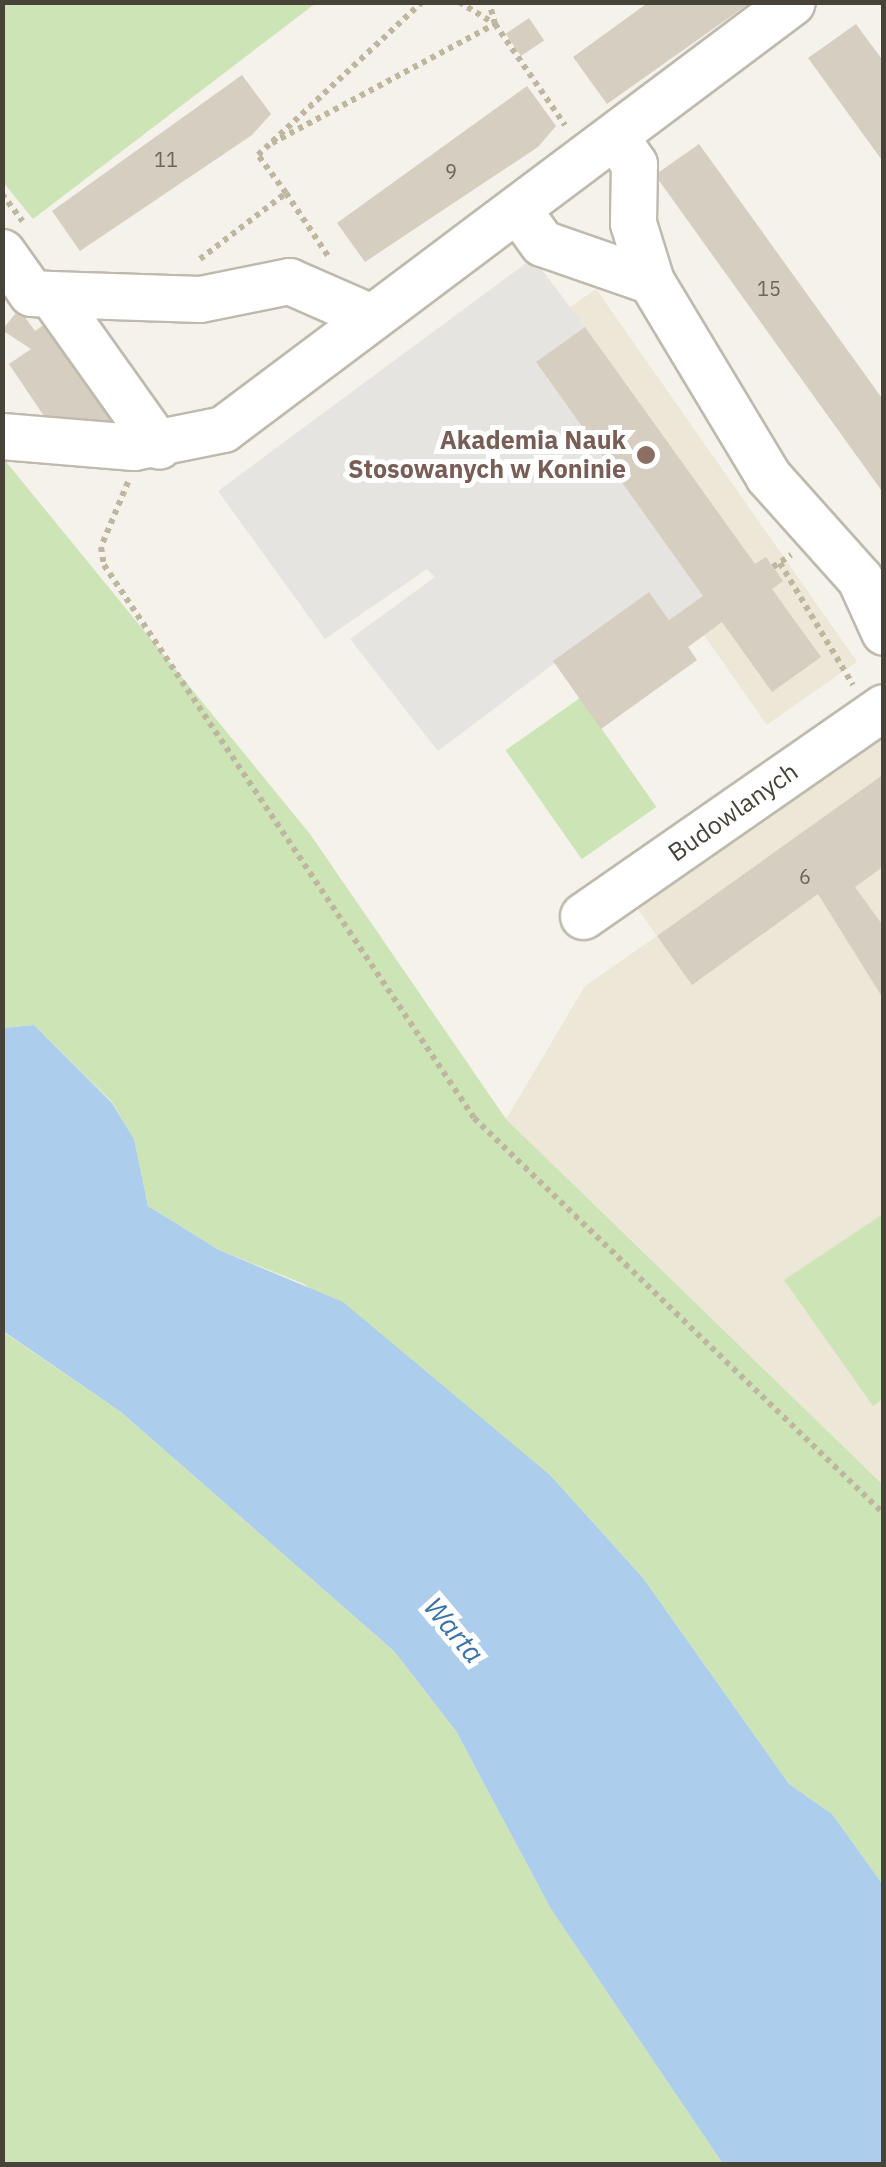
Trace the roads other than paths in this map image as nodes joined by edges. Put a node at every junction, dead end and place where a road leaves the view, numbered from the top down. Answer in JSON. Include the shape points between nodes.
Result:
{"nodes":[{"id":1,"x":792,"y":2,"type":"edge"},
{"id":2,"x":616,"y":136,"type":"junction"},
{"id":3,"x":518,"y":210,"type":"junction"},
{"id":4,"x":19,"y":245,"type":"edge"},
{"id":5,"x":651,"y":281,"type":"junction"},
{"id":6,"x":51,"y":294,"type":"junction"},
{"id":7,"x":371,"y":317,"type":"junction"},
{"id":8,"x":2,"y":436,"type":"edge"},
{"id":9,"x":146,"y":447,"type":"junction"},
{"id":10,"x":872,"y":587,"type":"edge"},
{"id":11,"x":884,"y":632,"type":"edge"},
{"id":12,"x":871,"y":700,"type":"edge"},
{"id":13,"x":583,"y":916,"type":"dead end"}],
"edges":[{"from":1,"to":2,"type":"street"},
{"from":2,"to":3,"type":"street"},
{"from":2,"to":5,"type":"street","via":[[634,164],[633,223]]},
{"from":3,"to":5,"type":"street","via":[[542,243]]},
{"from":3,"to":7,"type":"street"},
{"from":4,"to":6,"type":"street","via":[[31,294]]},
{"from":5,"to":10,"type":"street","via":[[768,476]]},
{"from":6,"to":7,"type":"street","via":[[200,299],[290,280]]},
{"from":6,"to":9,"type":"street"},
{"from":7,"to":9,"type":"street","via":[[223,429]]},
{"from":8,"to":9,"type":"street"},
{"from":10,"to":11,"type":"street"},
{"from":12,"to":13,"type":"street","name":"Budowlanych"}]}
